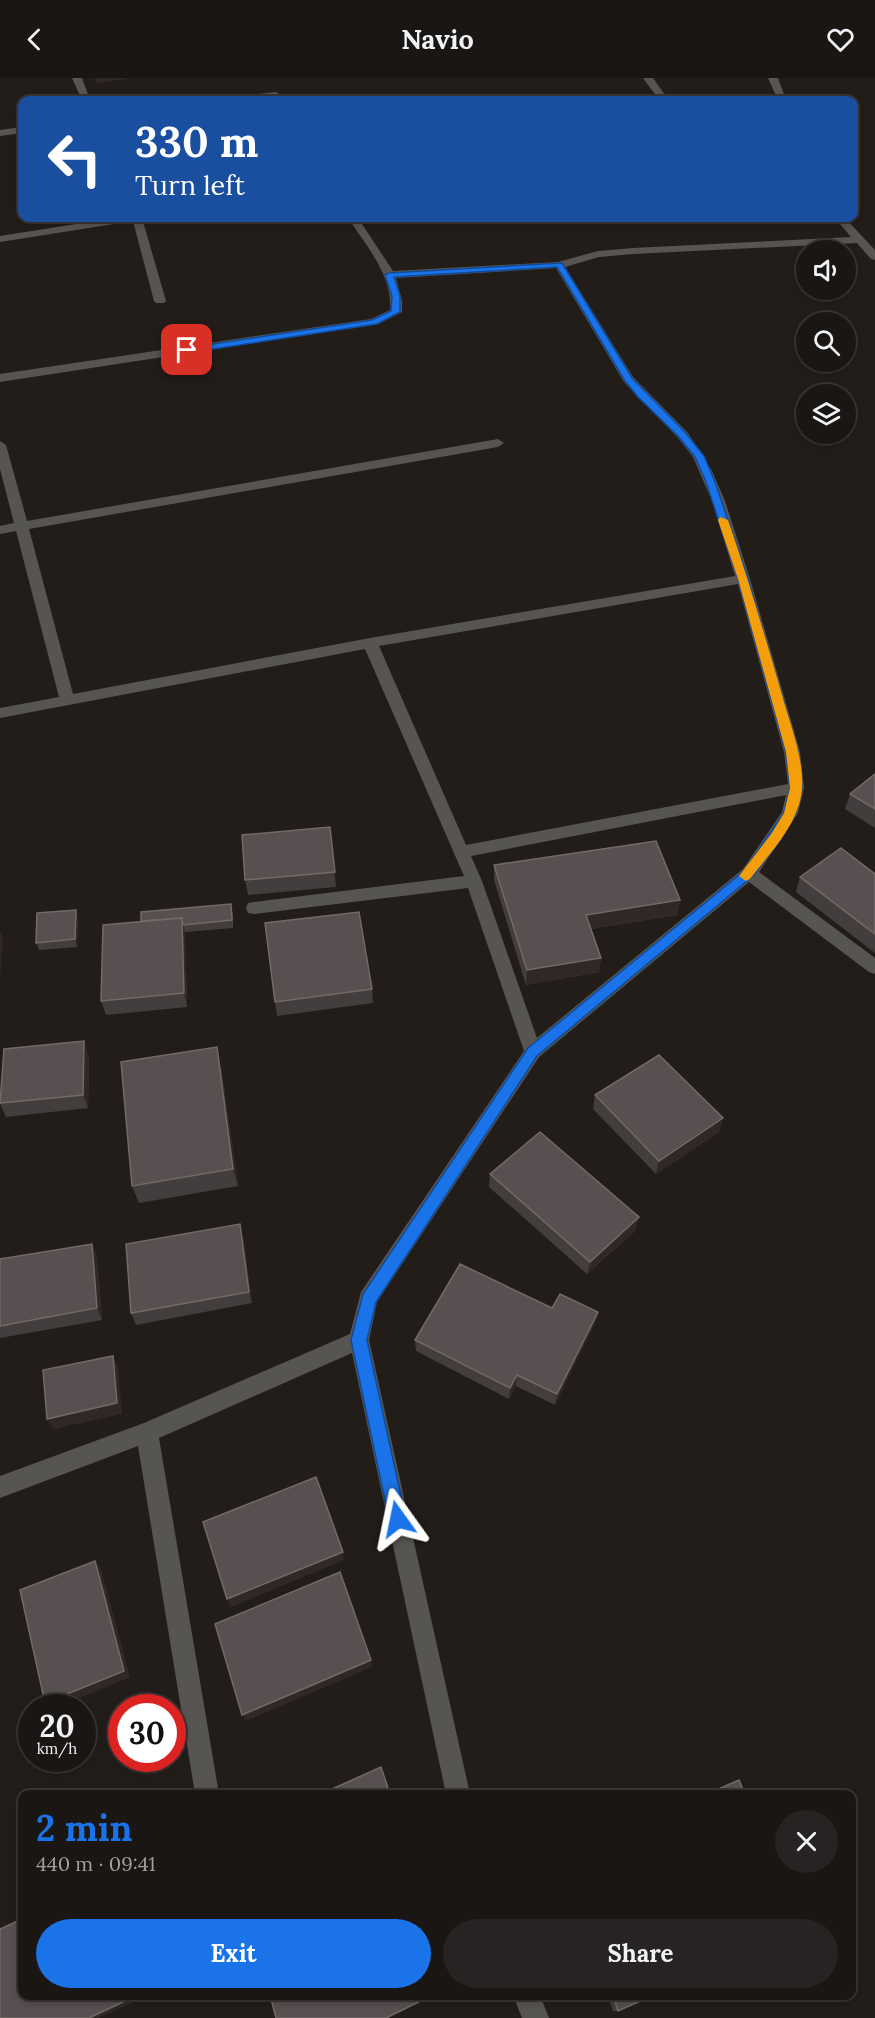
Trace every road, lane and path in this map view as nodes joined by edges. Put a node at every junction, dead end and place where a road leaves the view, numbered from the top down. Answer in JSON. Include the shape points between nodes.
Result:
{"nodes":[{"id":1,"x":76,"y":78,"type":"edge"},
{"id":2,"x":648,"y":78,"type":"edge"},
{"id":3,"x":773,"y":78,"type":"edge"},
{"id":4,"x":660,"y":95,"type":"dead end"},
{"id":5,"x":84,"y":96,"type":"edge"},
{"id":6,"x":780,"y":96,"type":"edge"},
{"id":7,"x":18,"y":131,"type":"edge"},
{"id":8,"x":0,"y":133,"type":"edge"},
{"id":9,"x":106,"y":222,"type":"edge"},
{"id":10,"x":138,"y":222,"type":"edge"},
{"id":11,"x":356,"y":222,"type":"edge"},
{"id":12,"x":844,"y":222,"type":"edge"},
{"id":13,"x":0,"y":239,"type":"edge"},
{"id":14,"x":860,"y":240,"type":"junction"},
{"id":15,"x":875,"y":257,"type":"edge"},
{"id":16,"x":559,"y":265,"type":"junction"},
{"id":17,"x":389,"y":275,"type":"junction"},
{"id":18,"x":160,"y":300,"type":"dead end"},
{"id":19,"x":0,"y":378,"type":"edge"},
{"id":20,"x":498,"y":443,"type":"dead end"},
{"id":21,"x":0,"y":445,"type":"edge"},
{"id":22,"x":23,"y":526,"type":"junction"},
{"id":23,"x":0,"y":530,"type":"edge"},
{"id":24,"x":743,"y":579,"type":"junction"},
{"id":25,"x":370,"y":643,"type":"junction"},
{"id":26,"x":67,"y":700,"type":"junction"},
{"id":27,"x":0,"y":713,"type":"edge"},
{"id":28,"x":796,"y":788,"type":"junction"},
{"id":29,"x":461,"y":852,"type":"junction"},
{"id":30,"x":749,"y":873,"type":"junction"},
{"id":31,"x":474,"y":881,"type":"junction"},
{"id":32,"x":254,"y":909,"type":"dead end"},
{"id":33,"x":875,"y":967,"type":"edge"},
{"id":34,"x":533,"y":1052,"type":"junction"},
{"id":35,"x":359,"y":1340,"type":"junction"},
{"id":36,"x":147,"y":1432,"type":"junction"},
{"id":37,"x":0,"y":1487,"type":"edge"},
{"id":38,"x":206,"y":1790,"type":"edge"},
{"id":39,"x":457,"y":1790,"type":"edge"},
{"id":40,"x":528,"y":2000,"type":"edge"},
{"id":41,"x":536,"y":2018,"type":"edge"}],
"edges":[{"from":1,"to":5,"type":"street"},
{"from":2,"to":4,"type":"street"},
{"from":3,"to":6,"type":"street"},
{"from":7,"to":8,"type":"street"},
{"from":9,"to":13,"type":"street"},
{"from":10,"to":18,"type":"street"},
{"from":11,"to":17,"type":"street"},
{"from":12,"to":14,"type":"street"},
{"from":14,"to":15,"type":"street"},
{"from":14,"to":16,"type":"street","via":[[633,251],[598,254]]},
{"from":16,"to":17,"type":"street"},
{"from":16,"to":24,"type":"street","via":[[628,379],[699,456]]},
{"from":17,"to":19,"type":"street","via":[[396,312],[374,322]]},
{"from":20,"to":22,"type":"street"},
{"from":21,"to":22,"type":"street"},
{"from":22,"to":23,"type":"street"},
{"from":22,"to":26,"type":"street"},
{"from":24,"to":25,"type":"street"},
{"from":24,"to":28,"type":"street","via":[[792,752]]},
{"from":25,"to":26,"type":"street"},
{"from":25,"to":29,"type":"street"},
{"from":26,"to":27,"type":"street"},
{"from":28,"to":29,"type":"street"},
{"from":28,"to":30,"type":"street","via":[[790,813]]},
{"from":29,"to":31,"type":"street"},
{"from":30,"to":33,"type":"street"},
{"from":30,"to":34,"type":"street"},
{"from":31,"to":32,"type":"street"},
{"from":31,"to":34,"type":"street"},
{"from":34,"to":35,"type":"street","via":[[369,1299]]},
{"from":35,"to":36,"type":"street"},
{"from":35,"to":39,"type":"street"},
{"from":36,"to":37,"type":"street"},
{"from":36,"to":38,"type":"street"},
{"from":40,"to":41,"type":"street"}]}
